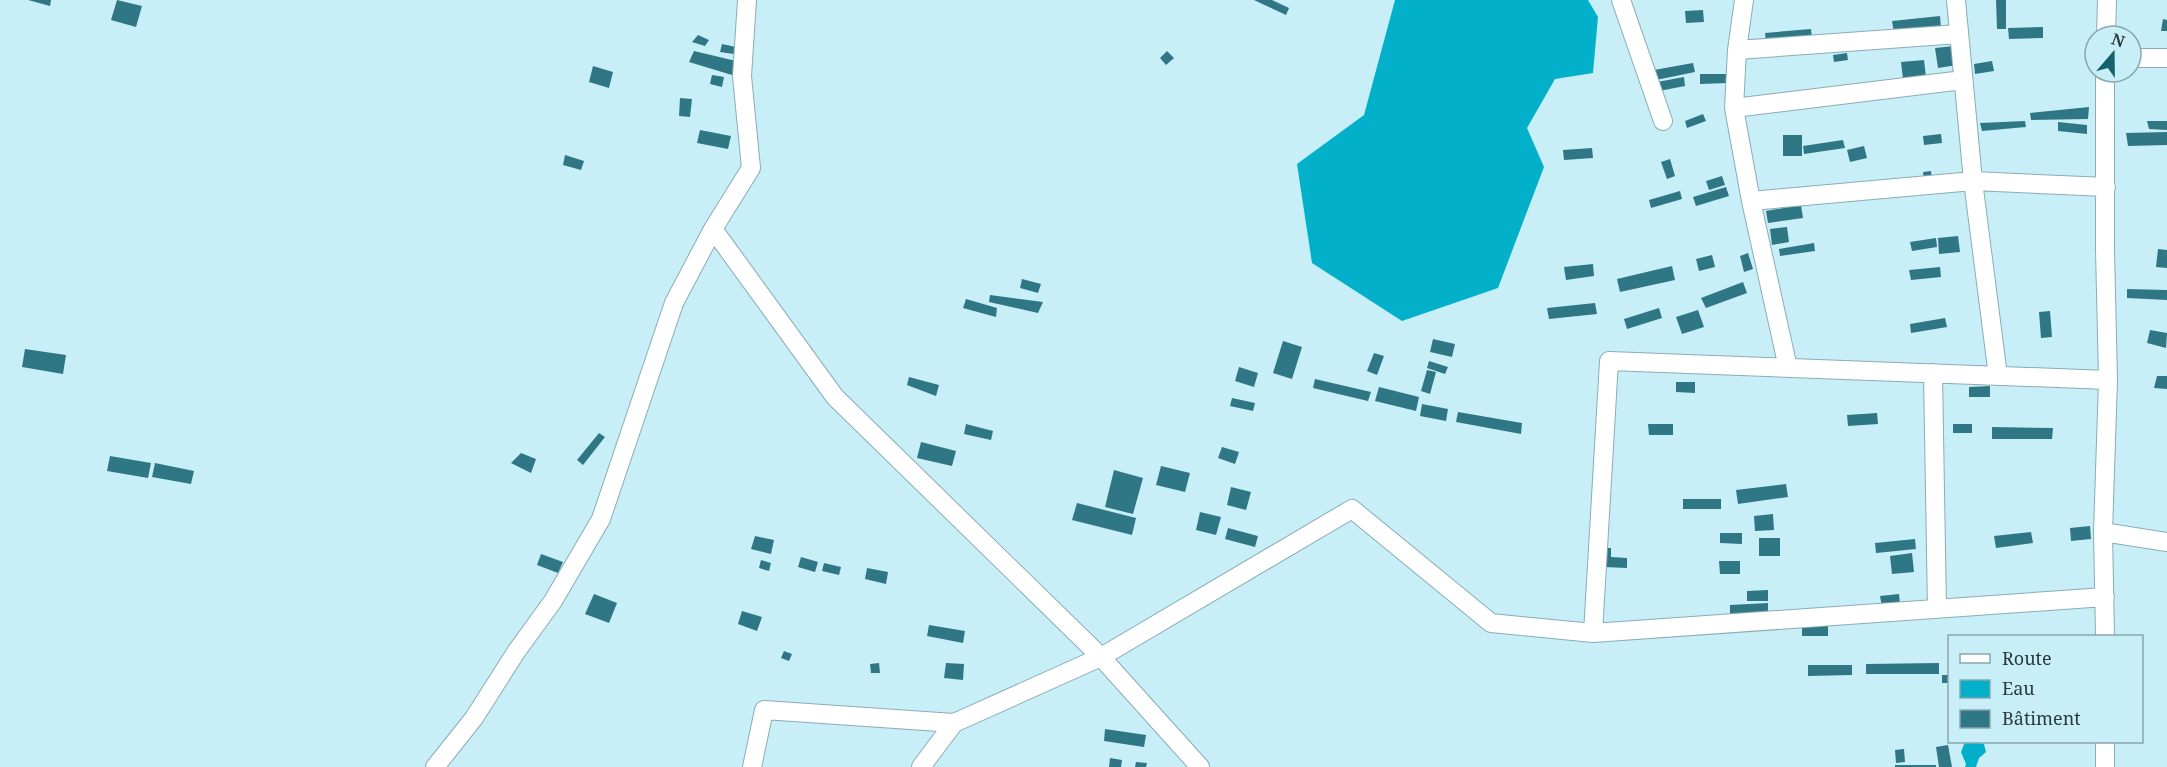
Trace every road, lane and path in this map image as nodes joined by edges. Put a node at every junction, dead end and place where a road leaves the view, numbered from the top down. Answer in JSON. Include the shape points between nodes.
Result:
{"nodes":[{"id":1,"x":747,"y":0,"type":"edge"},
{"id":2,"x":1622,"y":0,"type":"edge"},
{"id":3,"x":1744,"y":0,"type":"edge"},
{"id":4,"x":1956,"y":0,"type":"edge"},
{"id":5,"x":2107,"y":0,"type":"edge"},
{"id":6,"x":2106,"y":24,"type":"edge"},
{"id":7,"x":1959,"y":34,"type":"junction"},
{"id":8,"x":1737,"y":50,"type":"junction"},
{"id":9,"x":2143,"y":58,"type":"edge"},
{"id":10,"x":2167,"y":58,"type":"edge"},
{"id":11,"x":1963,"y":80,"type":"junction"},
{"id":12,"x":2105,"y":84,"type":"edge"},
{"id":13,"x":1734,"y":108,"type":"junction"},
{"id":14,"x":1663,"y":121,"type":"dead end"},
{"id":15,"x":1973,"y":181,"type":"junction"},
{"id":16,"x":2106,"y":187,"type":"junction"},
{"id":17,"x":1751,"y":201,"type":"junction"},
{"id":18,"x":713,"y":229,"type":"junction"},
{"id":19,"x":1788,"y":368,"type":"junction"},
{"id":20,"x":1933,"y":374,"type":"junction"},
{"id":21,"x":1998,"y":376,"type":"junction"},
{"id":22,"x":2108,"y":380,"type":"junction"},
{"id":23,"x":2103,"y":532,"type":"junction"},
{"id":24,"x":2167,"y":542,"type":"edge"},
{"id":25,"x":2105,"y":597,"type":"junction"},
{"id":26,"x":1938,"y":609,"type":"junction"},
{"id":27,"x":1593,"y":633,"type":"junction"},
{"id":28,"x":2105,"y":635,"type":"edge"},
{"id":29,"x":1101,"y":657,"type":"junction"},
{"id":30,"x":954,"y":723,"type":"junction"},
{"id":31,"x":2105,"y":743,"type":"edge"},
{"id":32,"x":435,"y":767,"type":"edge"},
{"id":33,"x":752,"y":767,"type":"edge"},
{"id":34,"x":921,"y":767,"type":"edge"},
{"id":35,"x":1200,"y":767,"type":"edge"},
{"id":36,"x":2105,"y":767,"type":"edge"}],
"edges":[{"from":1,"to":18,"type":"street","via":[[742,76],[751,168]]},
{"from":2,"to":14,"type":"street"},
{"from":3,"to":8,"type":"street"},
{"from":4,"to":7,"type":"street"},
{"from":5,"to":6,"type":"street"},
{"from":7,"to":8,"type":"street"},
{"from":7,"to":11,"type":"street"},
{"from":8,"to":13,"type":"street"},
{"from":9,"to":10,"type":"street"},
{"from":11,"to":13,"type":"street"},
{"from":11,"to":15,"type":"street"},
{"from":12,"to":16,"type":"street"},
{"from":13,"to":17,"type":"street"},
{"from":15,"to":16,"type":"street"},
{"from":15,"to":17,"type":"street"},
{"from":15,"to":21,"type":"street"},
{"from":16,"to":22,"type":"street"},
{"from":17,"to":19,"type":"street"},
{"from":18,"to":29,"type":"street","via":[[835,397]]},
{"from":18,"to":32,"type":"street","via":[[674,303],[601,519],[553,602],[474,718]]},
{"from":19,"to":20,"type":"street"},
{"from":19,"to":27,"type":"street","via":[[1609,361]]},
{"from":20,"to":21,"type":"street"},
{"from":20,"to":26,"type":"street"},
{"from":21,"to":22,"type":"street"},
{"from":22,"to":23,"type":"street"},
{"from":23,"to":24,"type":"street"},
{"from":23,"to":25,"type":"street"},
{"from":25,"to":26,"type":"street"},
{"from":25,"to":28,"type":"street"},
{"from":26,"to":27,"type":"street"},
{"from":27,"to":29,"type":"street","via":[[1491,623],[1352,509]]},
{"from":29,"to":30,"type":"street"},
{"from":29,"to":35,"type":"street"},
{"from":30,"to":33,"type":"street","via":[[764,710]]},
{"from":30,"to":34,"type":"street"},
{"from":31,"to":36,"type":"street"}]}
